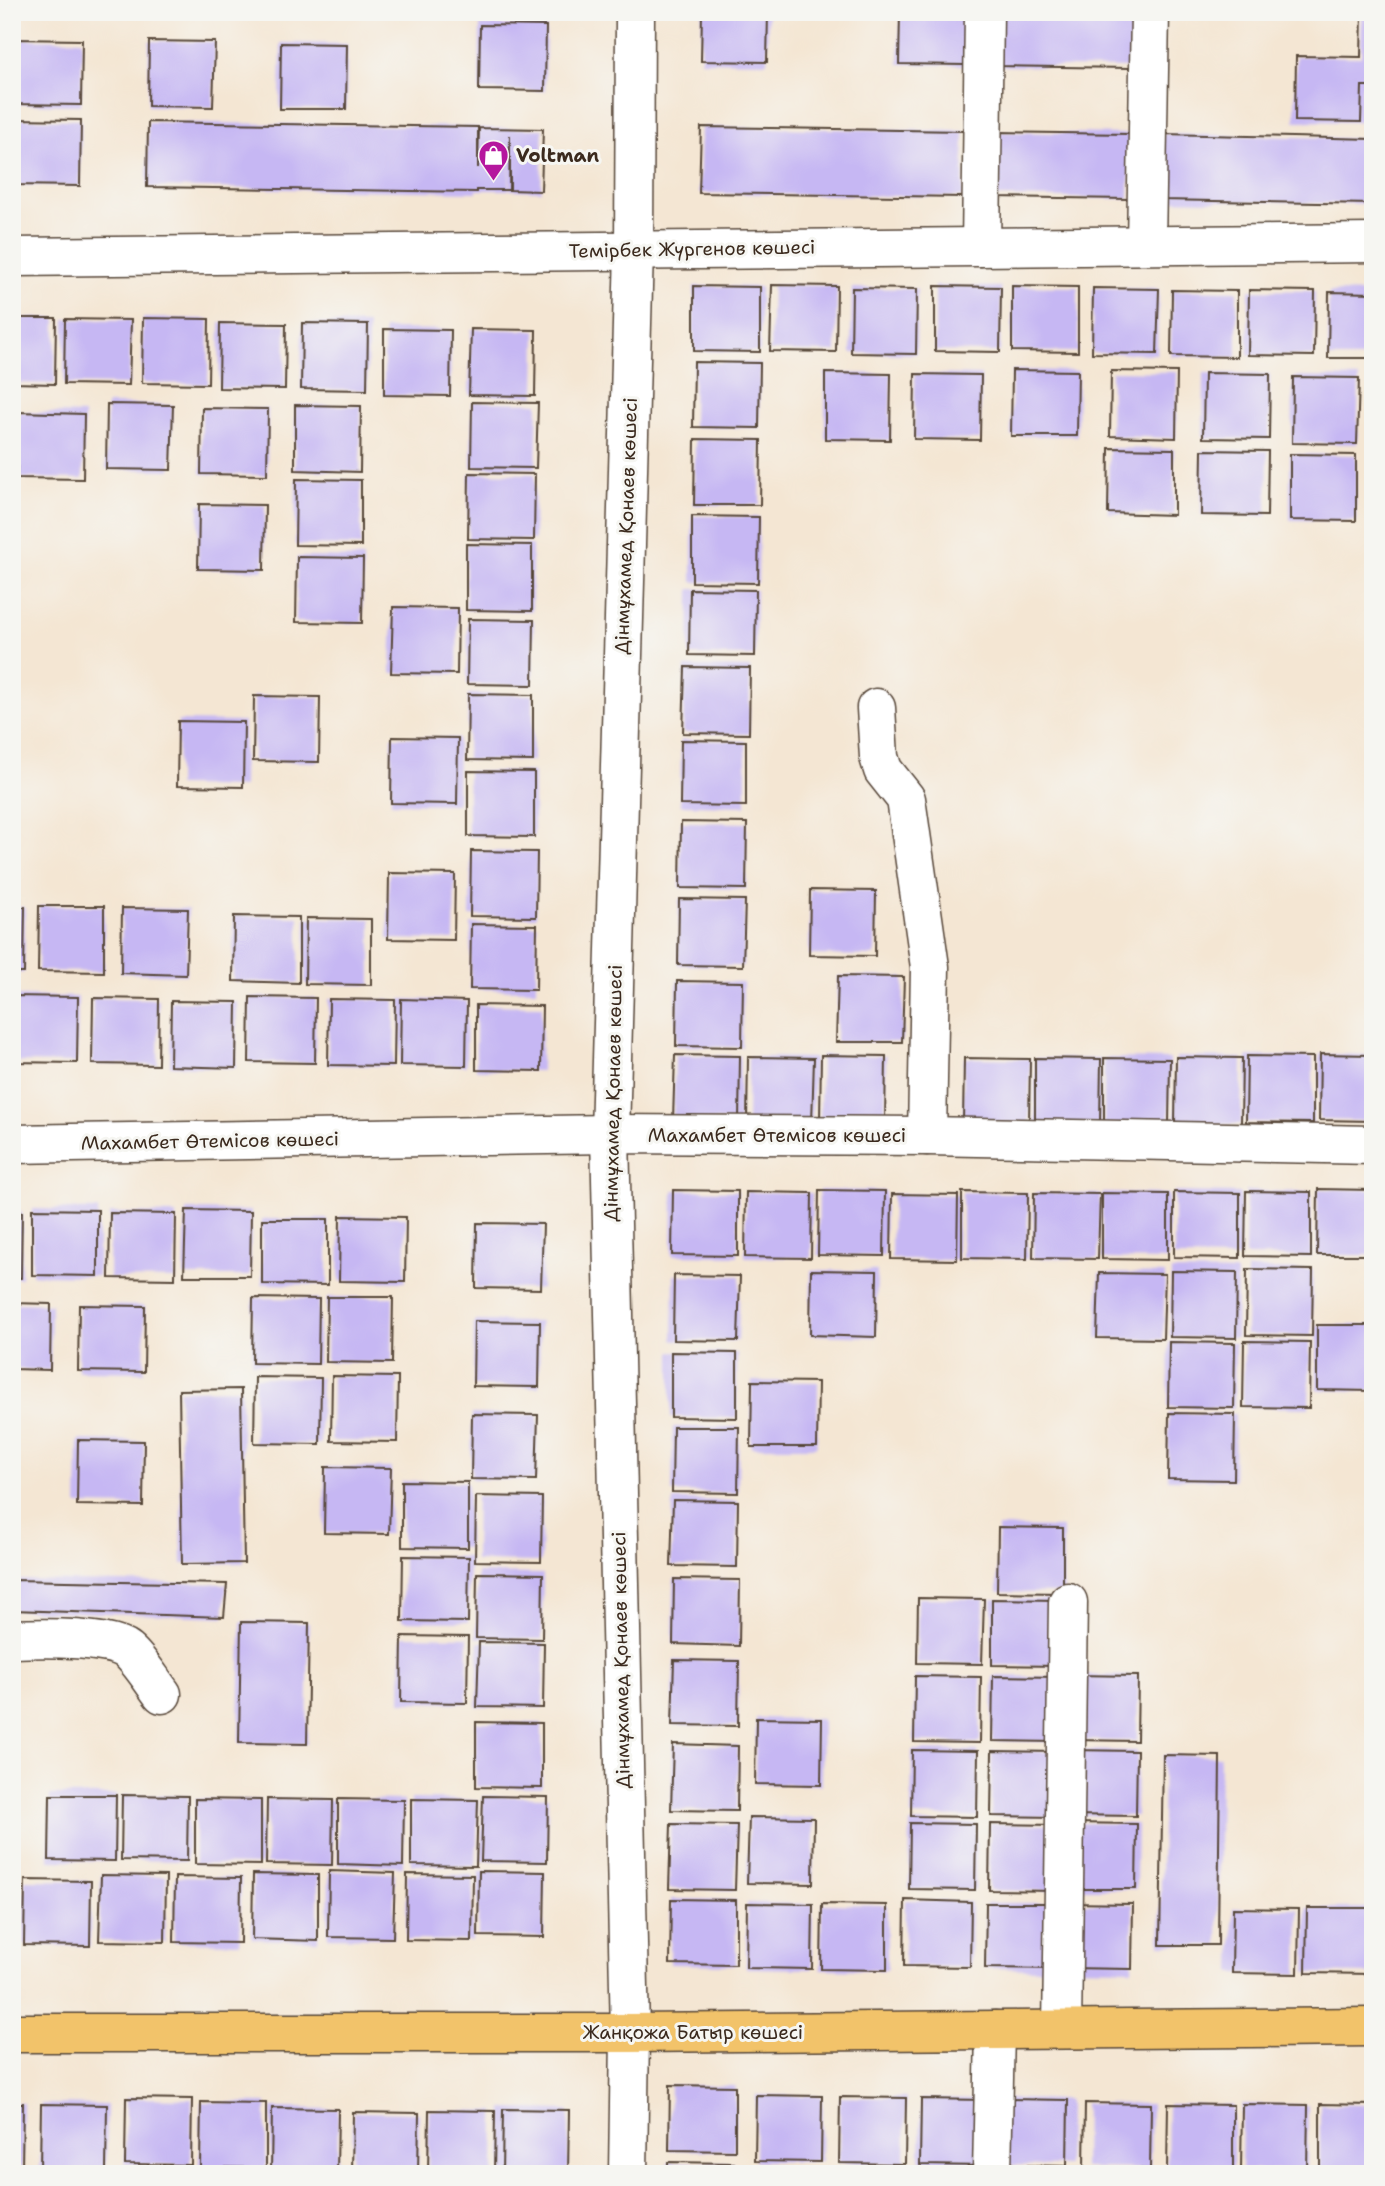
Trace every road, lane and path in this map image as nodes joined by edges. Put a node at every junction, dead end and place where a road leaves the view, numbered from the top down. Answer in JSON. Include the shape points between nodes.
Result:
{"nodes":[{"id":1,"x":635,"y":12,"type":"edge"},
{"id":2,"x":984,"y":12,"type":"edge"},
{"id":3,"x":1150,"y":12,"type":"edge"},
{"id":4,"x":1373,"y":243,"type":"edge"},
{"id":5,"x":1146,"y":245,"type":"junction"},
{"id":6,"x":981,"y":247,"type":"junction"},
{"id":7,"x":634,"y":250,"type":"junction"},
{"id":8,"x":12,"y":257,"type":"edge"},
{"id":9,"x":876,"y":708,"type":"dead end"},
{"id":10,"x":610,"y":1134,"type":"junction"},
{"id":11,"x":927,"y":1136,"type":"junction"},
{"id":12,"x":12,"y":1144,"type":"edge"},
{"id":13,"x":1373,"y":1145,"type":"edge"},
{"id":14,"x":1068,"y":1602,"type":"dead end"},
{"id":15,"x":12,"y":1639,"type":"edge"},
{"id":16,"x":162,"y":1694,"type":"dead end"},
{"id":17,"x":1373,"y":2027,"type":"edge"},
{"id":18,"x":1062,"y":2029,"type":"junction"},
{"id":19,"x":995,"y":2030,"type":"junction"},
{"id":20,"x":12,"y":2033,"type":"edge"},
{"id":21,"x":630,"y":2033,"type":"junction"},
{"id":22,"x":628,"y":2174,"type":"edge"},
{"id":23,"x":992,"y":2174,"type":"edge"}],
"edges":[{"from":1,"to":7,"type":"street","name":"Дінмұхамед Қонаев көшесі"},
{"from":2,"to":6,"type":"street"},
{"from":3,"to":5,"type":"street"},
{"from":4,"to":5,"type":"street","name":"Темірбек Жүргенов көшесі"},
{"from":5,"to":6,"type":"street","name":"Темірбек Жүргенов көшесі"},
{"from":6,"to":7,"type":"street","name":"Темірбек Жүргенов көшесі"},
{"from":7,"to":8,"type":"street","name":"Темірбек Жүргенов көшесі"},
{"from":7,"to":10,"type":"street","name":"Дінмұхамед Қонаев көшесі"},
{"from":9,"to":11,"type":"street","via":[[883,770],[906,799],[929,958]]},
{"from":10,"to":11,"type":"street","name":"Махамбет Өтемісов көшесі"},
{"from":10,"to":12,"type":"street","name":"Махамбет Өтемісов көшесі"},
{"from":10,"to":21,"type":"street","name":"Дінмұхамед Қонаев көшесі"},
{"from":11,"to":13,"type":"street","name":"Махамбет Өтемісов көшесі"},
{"from":14,"to":18,"type":"street"},
{"from":15,"to":16,"type":"street","via":[[96,1641],[126,1649]]},
{"from":17,"to":18,"type":"main road","name":"Жанқожа Батыр көшесі"},
{"from":18,"to":19,"type":"main road","name":"Жанқожа Батыр көшесі"},
{"from":19,"to":21,"type":"main road","name":"Жанқожа Батыр көшесі"},
{"from":19,"to":23,"type":"street"},
{"from":20,"to":21,"type":"main road","name":"Жанқожа Батыр көшесі"},
{"from":21,"to":22,"type":"street","name":"Дінмұхамед Қонаев көшесі"}]}
